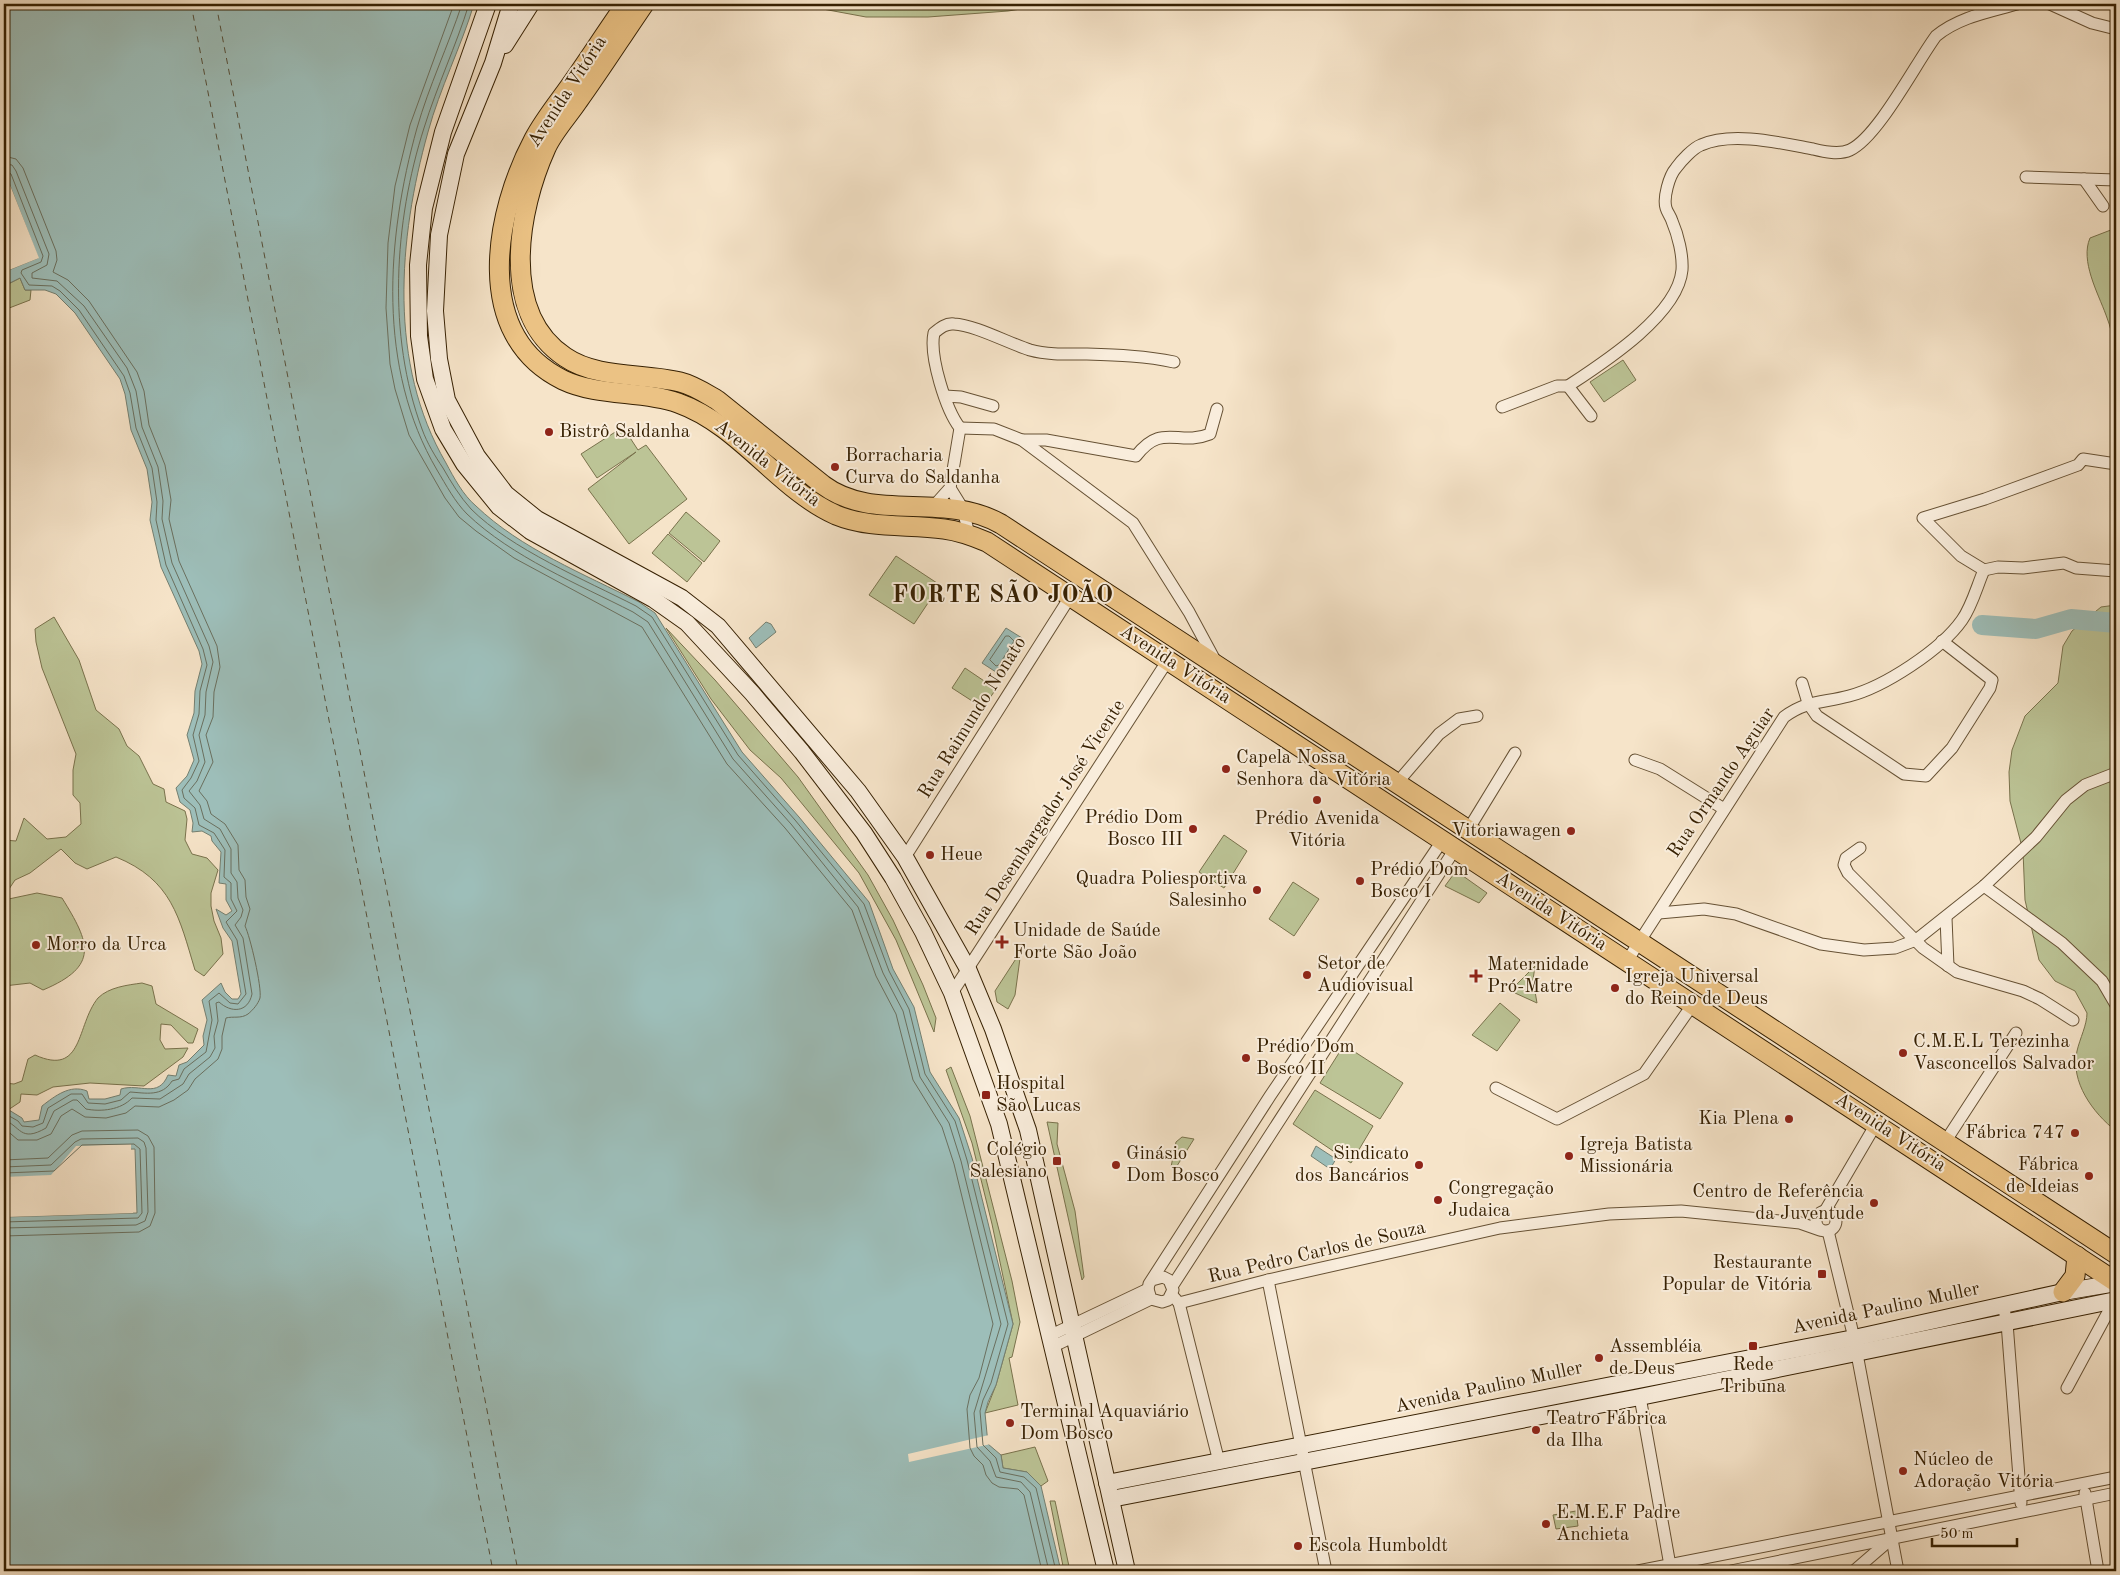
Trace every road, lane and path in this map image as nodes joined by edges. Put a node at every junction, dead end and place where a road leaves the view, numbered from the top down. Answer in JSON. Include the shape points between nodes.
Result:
{"nodes":[{"id":1,"x":488,"y":4,"type":"edge"},
{"id":2,"x":512,"y":4,"type":"edge"},
{"id":3,"x":531,"y":4,"type":"edge"},
{"id":4,"x":626,"y":4,"type":"edge"},
{"id":5,"x":644,"y":4,"type":"edge"},
{"id":6,"x":2017,"y":4,"type":"edge"},
{"id":7,"x":2050,"y":4,"type":"edge"},
{"id":8,"x":2116,"y":29,"type":"edge"},
{"id":9,"x":492,"y":63,"type":"junction"},
{"id":10,"x":2026,"y":177,"type":"dead end"},
{"id":11,"x":2084,"y":179,"type":"junction"},
{"id":12,"x":2116,"y":180,"type":"edge"},
{"id":13,"x":2103,"y":206,"type":"dead end"},
{"id":14,"x":1174,"y":362,"type":"dead end"},
{"id":15,"x":1568,"y":386,"type":"junction"},
{"id":16,"x":945,"y":396,"type":"junction"},
{"id":17,"x":993,"y":406,"type":"dead end"},
{"id":18,"x":1502,"y":407,"type":"dead end"},
{"id":19,"x":1217,"y":409,"type":"dead end"},
{"id":20,"x":1591,"y":416,"type":"dead end"},
{"id":21,"x":960,"y":428,"type":"junction"},
{"id":22,"x":1022,"y":440,"type":"junction"},
{"id":23,"x":1046,"y":440,"type":"junction"},
{"id":24,"x":1044,"y":457,"type":"junction"},
{"id":25,"x":2116,"y":464,"type":"edge"},
{"id":26,"x":950,"y":488,"type":"junction"},
{"id":27,"x":934,"y":507,"type":"junction"},
{"id":28,"x":963,"y":509,"type":"junction"},
{"id":29,"x":969,"y":535,"type":"junction"},
{"id":30,"x":1984,"y":570,"type":"junction"},
{"id":31,"x":2116,"y":571,"type":"edge"},
{"id":32,"x":1070,"y":597,"type":"junction"},
{"id":33,"x":1942,"y":641,"type":"junction"},
{"id":34,"x":1168,"y":660,"type":"junction"},
{"id":35,"x":1219,"y":666,"type":"junction"},
{"id":36,"x":1802,"y":683,"type":"dead end"},
{"id":37,"x":1808,"y":703,"type":"junction"},
{"id":38,"x":1477,"y":716,"type":"dead end"},
{"id":39,"x":1515,"y":753,"type":"dead end"},
{"id":40,"x":1635,"y":760,"type":"dead end"},
{"id":41,"x":2116,"y":773,"type":"edge"},
{"id":42,"x":1397,"y":783,"type":"junction"},
{"id":43,"x":1724,"y":809,"type":"junction"},
{"id":44,"x":1462,"y":826,"type":"junction"},
{"id":45,"x":1449,"y":845,"type":"junction"},
{"id":46,"x":1860,"y":848,"type":"dead end"},
{"id":47,"x":906,"y":857,"type":"junction"},
{"id":48,"x":1984,"y":886,"type":"junction"},
{"id":49,"x":1659,"y":913,"type":"junction"},
{"id":50,"x":1946,"y":918,"type":"junction"},
{"id":51,"x":1916,"y":940,"type":"junction"},
{"id":52,"x":1640,"y":942,"type":"junction"},
{"id":53,"x":1627,"y":962,"type":"junction"},
{"id":54,"x":1948,"y":966,"type":"junction"},
{"id":55,"x":968,"y":969,"type":"junction"},
{"id":56,"x":952,"y":993,"type":"junction"},
{"id":57,"x":1692,"y":1004,"type":"junction"},
{"id":58,"x":2116,"y":1005,"type":"edge"},
{"id":59,"x":2073,"y":1020,"type":"dead end"},
{"id":60,"x":2016,"y":1033,"type":"dead end"},
{"id":61,"x":1496,"y":1088,"type":"dead end"},
{"id":62,"x":1876,"y":1124,"type":"junction"},
{"id":63,"x":1945,"y":1142,"type":"junction"},
{"id":64,"x":1821,"y":1214,"type":"junction"},
{"id":65,"x":1800,"y":1223,"type":"junction"},
{"id":66,"x":1824,"y":1231,"type":"junction"},
{"id":67,"x":2116,"y":1254,"type":"edge"},
{"id":68,"x":2077,"y":1256,"type":"junction"},
{"id":69,"x":1268,"y":1280,"type":"junction"},
{"id":70,"x":1150,"y":1289,"type":"junction"},
{"id":71,"x":2116,"y":1291,"type":"edge"},
{"id":72,"x":2063,"y":1292,"type":"junction"},
{"id":73,"x":1175,"y":1294,"type":"junction"},
{"id":74,"x":2003,"y":1305,"type":"junction"},
{"id":75,"x":2007,"y":1323,"type":"junction"},
{"id":76,"x":1073,"y":1331,"type":"junction"},
{"id":77,"x":1050,"y":1342,"type":"junction"},
{"id":78,"x":1855,"y":1345,"type":"junction"},
{"id":79,"x":1744,"y":1358,"type":"junction"},
{"id":80,"x":1694,"y":1368,"type":"junction"},
{"id":81,"x":1747,"y":1375,"type":"junction"},
{"id":82,"x":1694,"y":1386,"type":"junction"},
{"id":83,"x":2067,"y":1388,"type":"dead end"},
{"id":84,"x":1640,"y":1397,"type":"junction"},
{"id":85,"x":1303,"y":1454,"type":"junction"},
{"id":86,"x":1219,"y":1462,"type":"junction"},
{"id":87,"x":2116,"y":1477,"type":"edge"},
{"id":88,"x":2083,"y":1484,"type":"junction"},
{"id":89,"x":1109,"y":1491,"type":"junction"},
{"id":90,"x":2116,"y":1493,"type":"edge"},
{"id":91,"x":2020,"y":1496,"type":"junction"},
{"id":92,"x":2086,"y":1500,"type":"junction"},
{"id":93,"x":2023,"y":1512,"type":"junction"},
{"id":94,"x":1093,"y":1514,"type":"junction"},
{"id":95,"x":1889,"y":1522,"type":"junction"},
{"id":96,"x":1892,"y":1538,"type":"junction"},
{"id":97,"x":1671,"y":1568,"type":"edge"},
{"id":98,"x":1106,"y":1571,"type":"edge"},
{"id":99,"x":1126,"y":1571,"type":"edge"},
{"id":100,"x":1326,"y":1571,"type":"edge"},
{"id":101,"x":1638,"y":1571,"type":"edge"},
{"id":102,"x":1731,"y":1571,"type":"edge"},
{"id":103,"x":1854,"y":1571,"type":"edge"},
{"id":104,"x":1898,"y":1571,"type":"edge"},
{"id":105,"x":2098,"y":1571,"type":"edge"}],
"edges":[{"from":1,"to":56,"type":"main road","via":[[443,132],[424,208],[418,265],[419,336],[425,379],[443,429],[464,464],[499,507],[530,531],[653,599],[687,623],[752,693],[864,833],[923,932]]},
{"from":2,"to":9,"type":"main road"},
{"from":3,"to":9,"type":"main road"},
{"from":4,"to":29,"type":"main road","name":"Avenida Vitória","via":[[535,137],[513,186],[501,240],[499,273],[504,309],[515,335],[527,352],[563,380],[587,388],[658,397],[692,408],[733,436],[814,502],[836,515],[861,522],[939,528]]},
{"from":5,"to":27,"type":"main road","name":"Avenida Vitória","via":[[546,147],[531,188],[523,218],[521,274],[528,312],[537,328],[555,349],[575,363],[611,372],[662,378],[698,389],[717,400],[823,485],[842,496],[869,504]]},
{"from":6,"to":15,"type":"street","via":[[1967,18],[1936,36],[1868,136],[1848,151],[1832,153],[1744,139],[1700,145],[1676,168],[1666,194],[1666,207],[1680,247],[1682,269],[1678,286],[1656,318],[1610,358]]},
{"from":7,"to":8,"type":"street","via":[[2092,23]]},
{"from":9,"to":47,"type":"main road","via":[[456,154],[439,234],[435,311],[438,359],[447,400],[467,439],[506,494],[536,519],[682,598],[718,626],[858,791]]},
{"from":10,"to":11,"type":"street"},
{"from":11,"to":12,"type":"street"},
{"from":11,"to":13,"type":"street"},
{"from":14,"to":16,"type":"street","via":[[1147,356],[1038,352],[953,324],[942,326],[934,333],[934,353]]},
{"from":15,"to":18,"type":"street","via":[[1557,386]]},
{"from":15,"to":20,"type":"street"},
{"from":16,"to":17,"type":"street"},
{"from":16,"to":21,"type":"street"},
{"from":19,"to":23,"type":"street","via":[[1210,434],[1201,438],[1161,437],[1146,443],[1136,456]]},
{"from":21,"to":22,"type":"street","via":[[994,430]]},
{"from":21,"to":26,"type":"street"},
{"from":22,"to":23,"type":"street"},
{"from":22,"to":24,"type":"street"},
{"from":23,"to":24,"type":"street"},
{"from":24,"to":35,"type":"street","via":[[1133,523],[1190,612]]},
{"from":25,"to":30,"type":"street","via":[[2083,460],[2078,465],[2031,483],[1923,518],[1961,556]]},
{"from":26,"to":27,"type":"street"},
{"from":26,"to":28,"type":"street"},
{"from":27,"to":28,"type":"main road","name":"Avenida Vitória"},
{"from":28,"to":29,"type":"street"},
{"from":28,"to":35,"type":"main road","name":"Avenida Vitória","via":[[1001,524]]},
{"from":29,"to":32,"type":"main road","name":"Avenida Vitória","via":[[987,542]]},
{"from":30,"to":31,"type":"street","via":[[2064,563],[2076,568]]},
{"from":30,"to":33,"type":"street","name":"Rua Ormando Aguiar","via":[[1963,619]]},
{"from":32,"to":34,"type":"main road","name":"Avenida Vitória"},
{"from":32,"to":47,"type":"street","name":"Rua Raimundo Nonato"},
{"from":33,"to":37,"type":"street","name":"Rua Ormando Aguiar","via":[[1901,673],[1870,689],[1848,697]]},
{"from":33,"to":37,"type":"street","via":[[1992,680],[1952,748],[1931,773],[1920,777],[1904,774],[1818,716]]},
{"from":34,"to":45,"type":"main road","name":"Avenida Vitória"},
{"from":34,"to":55,"type":"street","name":"Rua Desembargador José Vicente"},
{"from":35,"to":42,"type":"main road","name":"Avenida Vitória"},
{"from":36,"to":37,"type":"street"},
{"from":37,"to":43,"type":"street","name":"Rua Ormando Aguiar","via":[[1784,717]]},
{"from":38,"to":42,"type":"street","via":[[1459,719],[1439,734]]},
{"from":39,"to":44,"type":"street"},
{"from":40,"to":43,"type":"street","via":[[1660,769]]},
{"from":41,"to":48,"type":"street","via":[[2085,785],[2066,800],[2036,837]]},
{"from":42,"to":44,"type":"main road","name":"Avenida Vitória"},
{"from":43,"to":49,"type":"street","name":"Rua Ormando Aguiar"},
{"from":44,"to":45,"type":"main road"},
{"from":44,"to":52,"type":"main road","name":"Avenida Vitória"},
{"from":45,"to":53,"type":"main road","name":"Avenida Vitória"},
{"from":45,"to":70,"type":"street","via":[[1270,1096]]},
{"from":45,"to":73,"type":"street"},
{"from":46,"to":51,"type":"street","via":[[1846,858],[1844,865],[1848,873]]},
{"from":47,"to":55,"type":"main road"},
{"from":48,"to":50,"type":"street"},
{"from":48,"to":58,"type":"street","via":[[2062,943],[2102,981]]},
{"from":49,"to":51,"type":"street","via":[[1704,908],[1736,914],[1821,944],[1864,950],[1895,948]]},
{"from":49,"to":52,"type":"street","name":"Rua Ormando Aguiar"},
{"from":50,"to":51,"type":"street"},
{"from":50,"to":54,"type":"street"},
{"from":51,"to":54,"type":"street"},
{"from":52,"to":53,"type":"street","name":"Rua Ormando Aguiar"},
{"from":52,"to":63,"type":"main road","name":"Avenida Vitória"},
{"from":53,"to":57,"type":"main road","name":"Avenida Vitória"},
{"from":54,"to":59,"type":"street","via":[[1970,978],[2023,991]]},
{"from":55,"to":56,"type":"street","name":"Rua Desembargador José Vicente"},
{"from":55,"to":76,"type":"main road","via":[[1028,1130]]},
{"from":56,"to":77,"type":"main road","via":[[999,1124]]},
{"from":57,"to":61,"type":"street","via":[[1644,1074],[1556,1119]]},
{"from":57,"to":62,"type":"main road","name":"Avenida Vitória"},
{"from":60,"to":63,"type":"street"},
{"from":62,"to":64,"type":"street"},
{"from":62,"to":68,"type":"main road","name":"Avenida Vitória"},
{"from":63,"to":67,"type":"main road","name":"Avenida Vitória"},
{"from":64,"to":65,"type":"street","name":"Rua Pedro Carlos de Souza"},
{"from":64,"to":66,"type":"street","via":[[1816,1223]]},
{"from":64,"to":66,"type":"street","via":[[1833,1214],[1836,1222]]},
{"from":65,"to":66,"type":"street","name":"Rua Pedro Carlos de Souza"},
{"from":65,"to":69,"type":"street","name":"Rua Pedro Carlos de Souza","via":[[1682,1211],[1608,1214],[1500,1228]]},
{"from":66,"to":78,"type":"street"},
{"from":68,"to":71,"type":"main road","name":"Avenida Vitória"},
{"from":68,"to":72,"type":"main road","via":[[2075,1276]]},
{"from":69,"to":73,"type":"street","name":"Rua Pedro Carlos de Souza"},
{"from":69,"to":85,"type":"street"},
{"from":70,"to":73,"type":"street","name":"Rua Pedro Carlos de Souza","via":[[1162,1302]]},
{"from":70,"to":73,"type":"street","via":[[1163,1277]]},
{"from":70,"to":76,"type":"street"},
{"from":71,"to":72,"type":"main road","name":"Avenida Paulino Muller"},
{"from":71,"to":75,"type":"main road","name":"Avenida Paulino Muller"},
{"from":71,"to":83,"type":"street"},
{"from":72,"to":74,"type":"main road","name":"Avenida Paulino Muller"},
{"from":73,"to":86,"type":"street"},
{"from":74,"to":75,"type":"street"},
{"from":74,"to":78,"type":"main road","name":"Avenida Paulino Muller"},
{"from":75,"to":78,"type":"main road","name":"Avenida Paulino Muller"},
{"from":75,"to":91,"type":"street"},
{"from":76,"to":77,"type":"street"},
{"from":76,"to":89,"type":"main road"},
{"from":77,"to":94,"type":"main road"},
{"from":78,"to":79,"type":"main road","name":"Avenida Paulino Muller"},
{"from":78,"to":81,"type":"main road","name":"Avenida Paulino Muller"},
{"from":78,"to":95,"type":"street"},
{"from":79,"to":80,"type":"main road","name":"Avenida Paulino Muller"},
{"from":79,"to":81,"type":"main road"},
{"from":80,"to":82,"type":"main road"},
{"from":80,"to":85,"type":"main road","name":"Avenida Paulino Muller"},
{"from":81,"to":82,"type":"main road","name":"Avenida Paulino Muller"},
{"from":82,"to":84,"type":"main road","name":"Avenida Paulino Muller"},
{"from":84,"to":85,"type":"main road","name":"Avenida Paulino Muller"},
{"from":84,"to":97,"type":"street"},
{"from":85,"to":86,"type":"main road","name":"Avenida Paulino Muller"},
{"from":85,"to":89,"type":"main road","name":"Avenida Paulino Muller"},
{"from":85,"to":100,"type":"street"},
{"from":86,"to":89,"type":"main road","name":"Avenida Paulino Muller"},
{"from":87,"to":88,"type":"street"},
{"from":88,"to":91,"type":"street"},
{"from":88,"to":92,"type":"street"},
{"from":89,"to":94,"type":"main road"},
{"from":89,"to":99,"type":"main road"},
{"from":90,"to":92,"type":"street"},
{"from":91,"to":93,"type":"street"},
{"from":91,"to":95,"type":"street"},
{"from":92,"to":93,"type":"street"},
{"from":92,"to":105,"type":"street"},
{"from":93,"to":96,"type":"street"},
{"from":94,"to":98,"type":"main road"},
{"from":95,"to":96,"type":"street"},
{"from":95,"to":97,"type":"street"},
{"from":96,"to":102,"type":"street"},
{"from":96,"to":103,"type":"street"},
{"from":96,"to":104,"type":"street"},
{"from":97,"to":101,"type":"street"}]}
